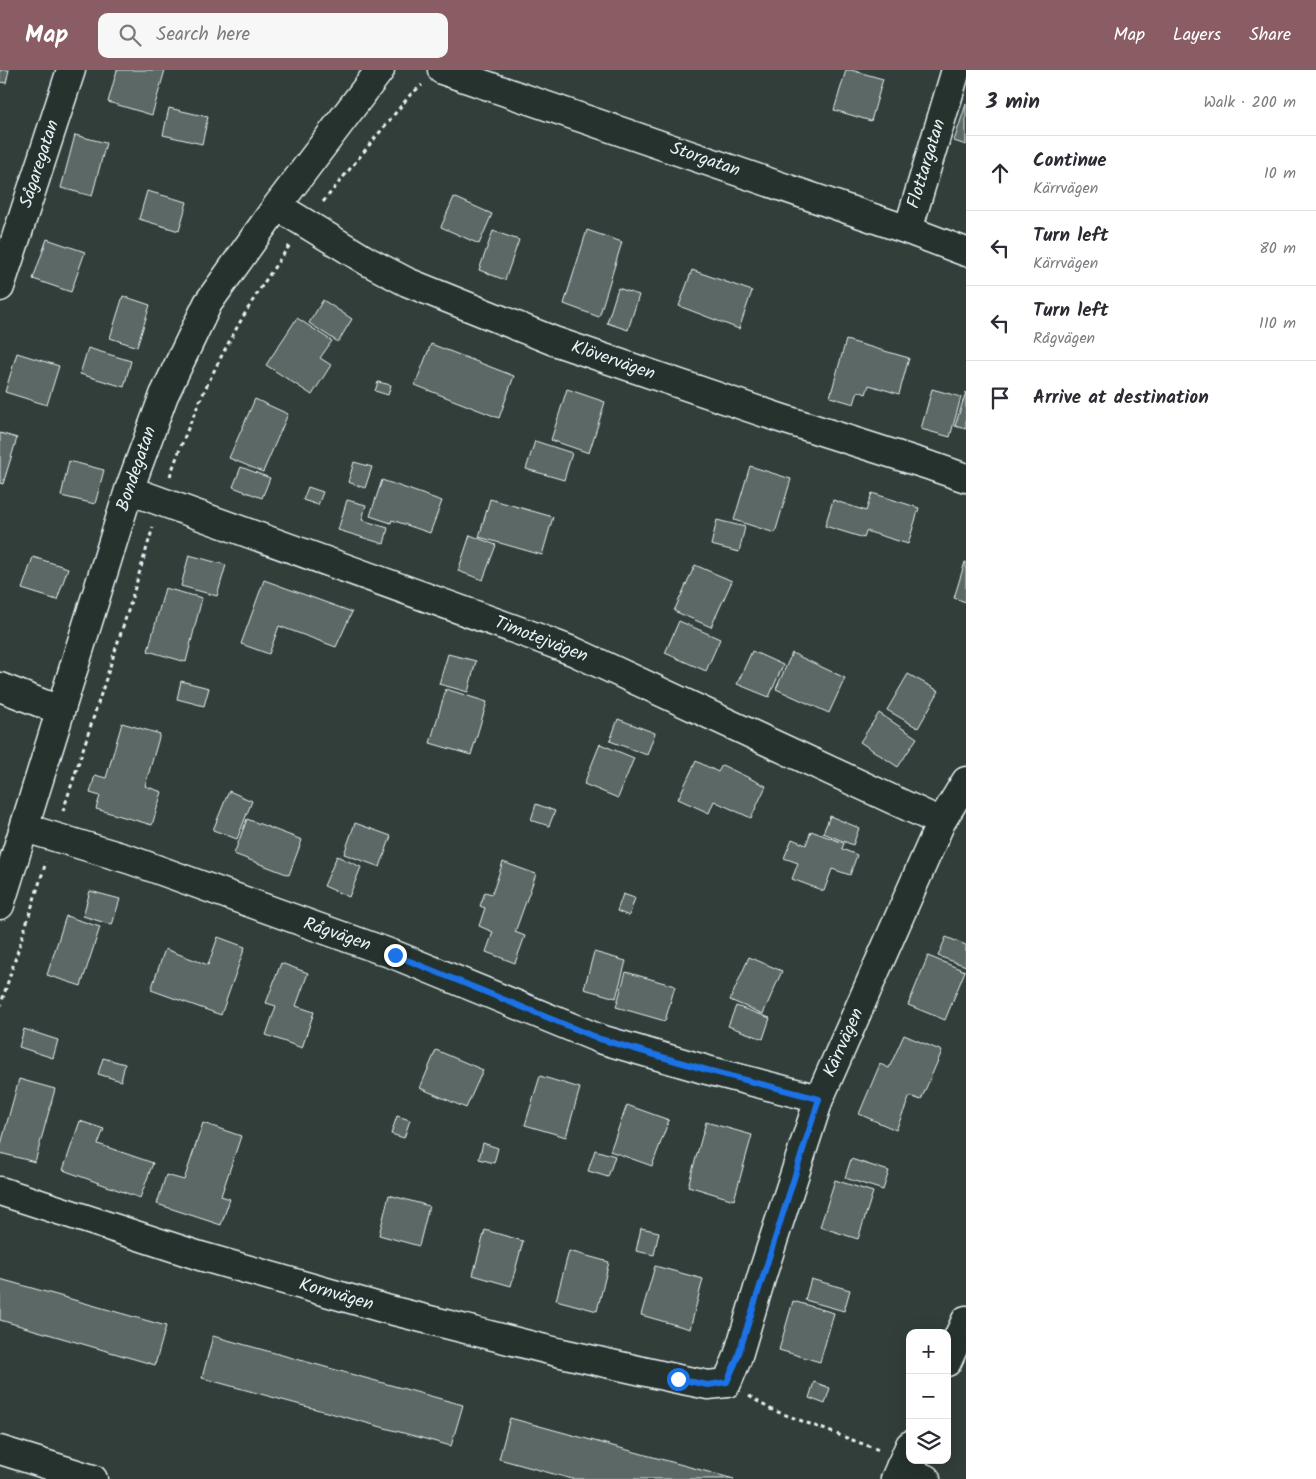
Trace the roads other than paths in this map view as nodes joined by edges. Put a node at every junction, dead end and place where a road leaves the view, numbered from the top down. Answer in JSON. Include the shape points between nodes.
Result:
{"nodes":[{"id":1,"x":71,"y":70,"type":"edge"},
{"id":2,"x":442,"y":70,"type":"edge"},
{"id":3,"x":956,"y":70,"type":"edge"},
{"id":4,"x":376,"y":76,"type":"edge"},
{"id":5,"x":277,"y":206,"type":"junction"},
{"id":6,"x":908,"y":230,"type":"junction"},
{"id":7,"x":966,"y":252,"type":"edge"},
{"id":8,"x":0,"y":287,"type":"edge"},
{"id":9,"x":966,"y":478,"type":"edge"},
{"id":10,"x":129,"y":490,"type":"junction"},
{"id":11,"x":0,"y":687,"type":"edge"},
{"id":12,"x":59,"y":710,"type":"junction"},
{"id":13,"x":966,"y":781,"type":"edge"},
{"id":14,"x":941,"y":822,"type":"junction"},
{"id":15,"x":24,"y":828,"type":"junction"},
{"id":16,"x":0,"y":905,"type":"edge"},
{"id":17,"x":819,"y":1099,"type":"junction"},
{"id":18,"x":0,"y":1191,"type":"edge"},
{"id":19,"x":966,"y":1320,"type":"edge"},
{"id":20,"x":951,"y":1353,"type":"edge"},
{"id":21,"x":678,"y":1379,"type":"joint"},
{"id":22,"x":0,"y":1450,"type":"edge"},
{"id":23,"x":903,"y":1460,"type":"edge"},
{"id":24,"x":93,"y":1479,"type":"edge"},
{"id":25,"x":926,"y":1479,"type":"edge"}],
"edges":[{"from":1,"to":8,"type":"street","name":"Sågaregatan"},
{"from":2,"to":6,"type":"street","name":"Storgatan"},
{"from":3,"to":6,"type":"street","name":"Flottargatan"},
{"from":4,"to":5,"type":"street","name":"Bondegatan"},
{"from":5,"to":9,"type":"street","name":"Klövervägen","via":[[407,282],[554,341]]},
{"from":5,"to":10,"type":"street","name":"Bondegatan","via":[[208,304],[164,395]]},
{"from":6,"to":7,"type":"street","name":"Storgatan"},
{"from":10,"to":12,"type":"street","name":"Bondegatan"},
{"from":10,"to":14,"type":"street","name":"Timotejvägen","via":[[575,652]]},
{"from":11,"to":12,"type":"street"},
{"from":12,"to":15,"type":"street","name":"Bondegatan"},
{"from":13,"to":14,"type":"street","name":"Kärrvägen"},
{"from":14,"to":17,"type":"street","name":"Kärrvägen"},
{"from":15,"to":16,"type":"street","name":"Bondegatan"},
{"from":15,"to":17,"type":"street","name":"Rågvägen","via":[[139,863],[395,955],[600,1039]]},
{"from":17,"to":21,"type":"street","name":"Kärrvägen","via":[[727,1382],[708,1385]]},
{"from":18,"to":21,"type":"street","name":"Kornvägen","via":[[200,1256],[386,1309]]},
{"from":19,"to":20,"type":"street"},
{"from":22,"to":24,"type":"street"},
{"from":23,"to":25,"type":"street"}]}
